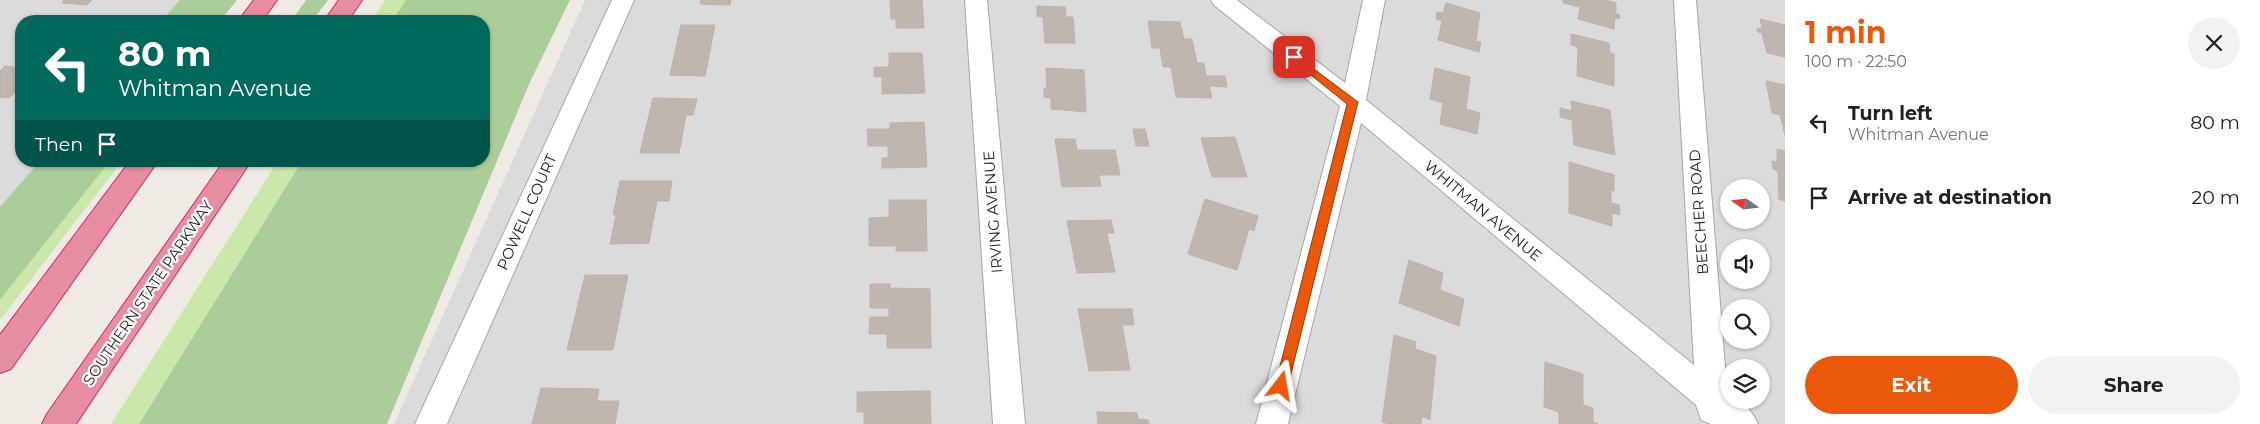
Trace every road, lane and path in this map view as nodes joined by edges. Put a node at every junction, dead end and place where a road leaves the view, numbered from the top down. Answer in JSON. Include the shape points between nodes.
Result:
{"nodes":[{"id":1,"x":266,"y":0,"type":"edge"},
{"id":2,"x":351,"y":0,"type":"edge"},
{"id":3,"x":623,"y":0,"type":"edge"},
{"id":4,"x":976,"y":0,"type":"edge"},
{"id":5,"x":1222,"y":0,"type":"edge"},
{"id":6,"x":1374,"y":0,"type":"edge"},
{"id":7,"x":1685,"y":0,"type":"edge"},
{"id":8,"x":255,"y":15,"type":"edge"},
{"id":9,"x":340,"y":15,"type":"edge"},
{"id":10,"x":1353,"y":102,"type":"junction"},
{"id":11,"x":141,"y":167,"type":"edge"},
{"id":12,"x":234,"y":167,"type":"edge"},
{"id":13,"x":0,"y":359,"type":"edge"},
{"id":14,"x":1712,"y":412,"type":"edge"},
{"id":15,"x":58,"y":424,"type":"edge"},
{"id":16,"x":431,"y":424,"type":"edge"},
{"id":17,"x":1009,"y":424,"type":"edge"},
{"id":18,"x":1272,"y":424,"type":"edge"},
{"id":19,"x":1742,"y":424,"type":"edge"}],
"edges":[{"from":1,"to":8,"type":"highway"},
{"from":2,"to":9,"type":"highway"},
{"from":3,"to":16,"type":"street","name":"POWELL COURT"},
{"from":4,"to":17,"type":"street","name":"IRVING AVENUE"},
{"from":5,"to":10,"type":"street","name":"WHITMAN AVENUE"},
{"from":6,"to":10,"type":"street"},
{"from":7,"to":14,"type":"street","name":"BEECHER ROAD"},
{"from":10,"to":14,"type":"street","name":"WHITMAN AVENUE"},
{"from":10,"to":18,"type":"street"},
{"from":11,"to":13,"type":"highway"},
{"from":12,"to":15,"type":"highway","name":"SOUTHERN STATE PARKWAY"},
{"from":14,"to":19,"type":"street","name":"WHITMAN AVENUE"}]}
